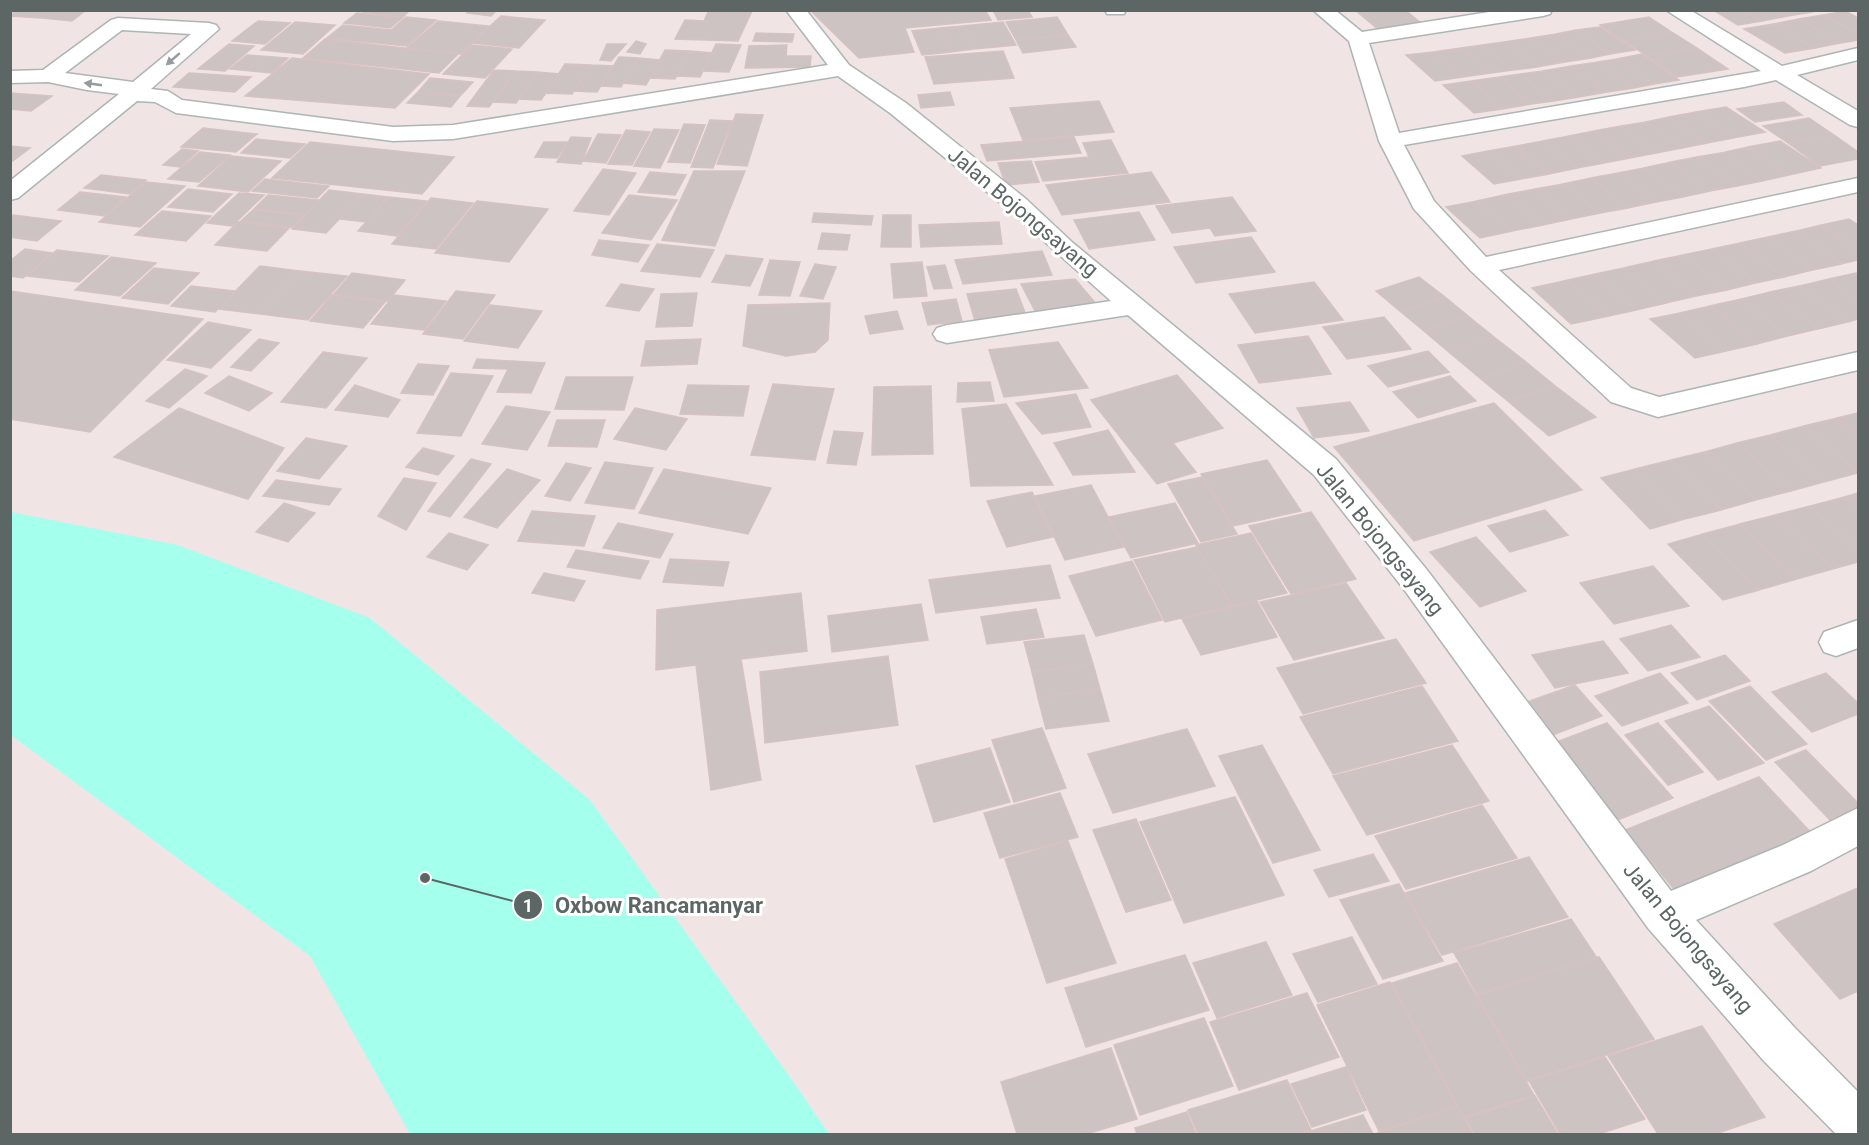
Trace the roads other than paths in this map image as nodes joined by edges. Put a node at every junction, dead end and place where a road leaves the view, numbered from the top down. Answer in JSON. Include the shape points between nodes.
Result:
{"nodes":[{"id":1,"x":795,"y":10,"type":"edge"},
{"id":2,"x":1322,"y":10,"type":"edge"},
{"id":3,"x":1543,"y":10,"type":"edge"},
{"id":4,"x":1674,"y":10,"type":"edge"},
{"id":5,"x":1498,"y":13,"type":"edge"},
{"id":6,"x":118,"y":17,"type":"edge"},
{"id":7,"x":1358,"y":39,"type":"junction"},
{"id":8,"x":1858,"y":54,"type":"edge"},
{"id":9,"x":842,"y":69,"type":"junction"},
{"id":10,"x":1779,"y":71,"type":"junction"},
{"id":11,"x":48,"y":76,"type":"junction"},
{"id":12,"x":10,"y":77,"type":"edge"},
{"id":13,"x":129,"y":97,"type":"junction"},
{"id":14,"x":1858,"y":120,"type":"edge"},
{"id":15,"x":1390,"y":141,"type":"junction"},
{"id":16,"x":1858,"y":185,"type":"edge"},
{"id":17,"x":10,"y":193,"type":"edge"},
{"id":18,"x":1480,"y":266,"type":"junction"},
{"id":19,"x":1134,"y":306,"type":"junction"},
{"id":20,"x":948,"y":334,"type":"dead end"},
{"id":21,"x":1858,"y":361,"type":"edge"},
{"id":22,"x":1858,"y":826,"type":"edge"},
{"id":23,"x":1663,"y":914,"type":"junction"},
{"id":24,"x":1858,"y":1124,"type":"edge"}],
"edges":[{"from":1,"to":9,"type":"street","name":"Jalan Bojongsayang"},
{"from":2,"to":7,"type":"street"},
{"from":3,"to":5,"type":"street"},
{"from":4,"to":10,"type":"street"},
{"from":5,"to":7,"type":"street"},
{"from":6,"to":11,"type":"street"},
{"from":6,"to":13,"type":"street","one_way":true,"via":[[209,29]]},
{"from":7,"to":15,"type":"street"},
{"from":8,"to":10,"type":"street"},
{"from":9,"to":13,"type":"street","via":[[453,132],[393,134],[176,106],[160,96]]},
{"from":9,"to":19,"type":"street","name":"Jalan Bojongsayang","via":[[941,142]]},
{"from":10,"to":14,"type":"street"},
{"from":10,"to":15,"type":"street","via":[[1733,83]]},
{"from":11,"to":12,"type":"street"},
{"from":13,"to":11,"type":"street","one_way":true},
{"from":13,"to":17,"type":"street"},
{"from":15,"to":18,"type":"street","via":[[1423,204]]},
{"from":16,"to":18,"type":"street"},
{"from":18,"to":21,"type":"street","via":[[1621,395],[1658,407]]},
{"from":19,"to":20,"type":"street"},
{"from":19,"to":23,"type":"street","name":"Jalan Bojongsayang","via":[[1324,467],[1415,579]]},
{"from":22,"to":23,"type":"street","via":[[1797,858]]},
{"from":23,"to":24,"type":"street","name":"Jalan Bojongsayang","via":[[1779,1044]]}]}
